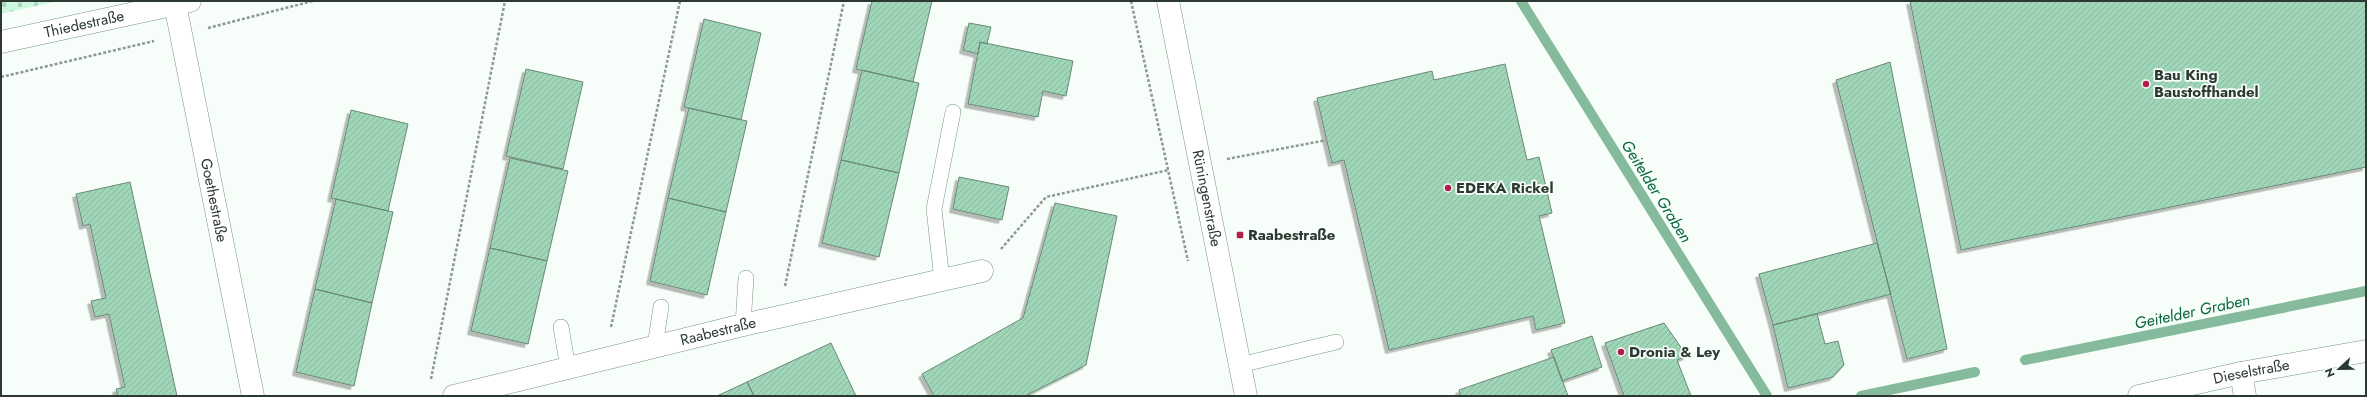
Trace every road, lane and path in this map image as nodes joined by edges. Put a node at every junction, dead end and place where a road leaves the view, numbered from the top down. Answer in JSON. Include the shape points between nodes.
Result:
{"nodes":[{"id":1,"x":505,"y":1,"type":"edge"},
{"id":2,"x":680,"y":1,"type":"edge"},
{"id":3,"x":844,"y":1,"type":"edge"},
{"id":4,"x":1131,"y":1,"type":"edge"},
{"id":5,"x":1168,"y":1,"type":"edge"},
{"id":6,"x":182,"y":3,"type":"edge"},
{"id":7,"x":1,"y":42,"type":"edge"},
{"id":8,"x":953,"y":112,"type":"dead end"},
{"id":9,"x":1327,"y":140,"type":"dead end"},
{"id":10,"x":1199,"y":165,"type":"junction"},
{"id":11,"x":982,"y":271,"type":"joint"},
{"id":12,"x":746,"y":278,"type":"dead end"},
{"id":13,"x":942,"y":280,"type":"junction"},
{"id":14,"x":661,"y":307,"type":"dead end"},
{"id":15,"x":787,"y":315,"type":"junction"},
{"id":16,"x":743,"y":325,"type":"junction"},
{"id":17,"x":561,"y":327,"type":"dead end"},
{"id":18,"x":1336,"y":342,"type":"dead end"},
{"id":19,"x":655,"y":346,"type":"junction"},
{"id":20,"x":2366,"y":351,"type":"edge"},
{"id":21,"x":611,"y":357,"type":"junction"},
{"id":22,"x":1240,"y":365,"type":"junction"},
{"id":23,"x":568,"y":368,"type":"junction"},
{"id":24,"x":2241,"y":373,"type":"junction"},
{"id":25,"x":432,"y":385,"type":"dead end"},
{"id":26,"x":2150,"y":395,"type":"edge"},
{"id":27,"x":253,"y":396,"type":"edge"},
{"id":28,"x":454,"y":396,"type":"edge"},
{"id":29,"x":1246,"y":396,"type":"edge"},
{"id":30,"x":2245,"y":396,"type":"edge"}],
"edges":[{"from":1,"to":25,"type":"path"},
{"from":2,"to":21,"type":"path","via":[[609,339]]},
{"from":3,"to":15,"type":"path","via":[[792,246],[783,297]]},
{"from":4,"to":11,"type":"path","via":[[1168,170],[1046,197]]},
{"from":5,"to":10,"type":"street","name":"Rüningenstraße"},
{"from":6,"to":7,"type":"street","name":"Thiedestraße"},
{"from":6,"to":27,"type":"street","name":"Goethestraße"},
{"from":8,"to":13,"type":"lane","via":[[934,209]]},
{"from":9,"to":10,"type":"path"},
{"from":10,"to":22,"type":"street","name":"Rüningenstraße"},
{"from":11,"to":13,"type":"street","name":"Raabestraße"},
{"from":12,"to":16,"type":"lane"},
{"from":13,"to":15,"type":"street","name":"Raabestraße"},
{"from":14,"to":19,"type":"lane"},
{"from":15,"to":16,"type":"street","name":"Raabestraße"},
{"from":16,"to":19,"type":"street","name":"Raabestraße"},
{"from":17,"to":23,"type":"lane"},
{"from":18,"to":22,"type":"lane"},
{"from":19,"to":21,"type":"street","name":"Raabestraße"},
{"from":20,"to":24,"type":"street","name":"Dieselstraße"},
{"from":21,"to":23,"type":"street","name":"Raabestraße"},
{"from":22,"to":29,"type":"street","name":"Rüningenstraße"},
{"from":23,"to":28,"type":"street","name":"Raabestraße"},
{"from":24,"to":26,"type":"street","name":"Dieselstraße"},
{"from":24,"to":30,"type":"street"}]}
